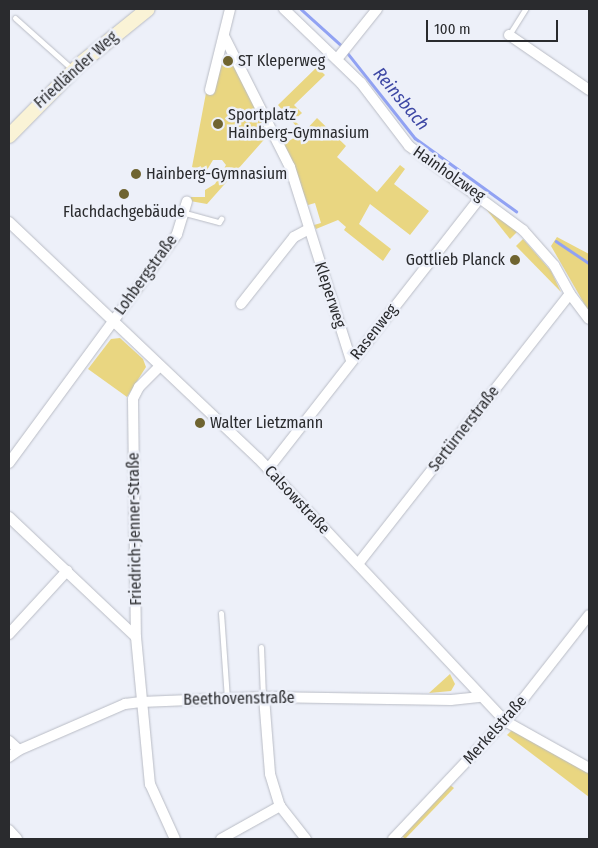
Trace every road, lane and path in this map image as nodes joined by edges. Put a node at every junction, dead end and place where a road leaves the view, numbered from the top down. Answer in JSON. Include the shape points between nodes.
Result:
{"nodes":[{"id":1,"x":148,"y":9,"type":"edge"},
{"id":2,"x":230,"y":9,"type":"edge"},
{"id":3,"x":284,"y":9,"type":"edge"},
{"id":4,"x":377,"y":9,"type":"edge"},
{"id":5,"x":525,"y":9,"type":"edge"},
{"id":6,"x":15,"y":18,"type":"dead end"},
{"id":7,"x":510,"y":35,"type":"joint"},
{"id":8,"x":224,"y":36,"type":"junction"},
{"id":9,"x":343,"y":53,"type":"junction"},
{"id":10,"x":74,"y":70,"type":"junction"},
{"id":11,"x":210,"y":90,"type":"dead end"},
{"id":12,"x":589,"y":90,"type":"edge"},
{"id":13,"x":10,"y":132,"type":"edge"},
{"id":14,"x":481,"y":196,"type":"junction"},
{"id":15,"x":187,"y":201,"type":"dead end"},
{"id":16,"x":185,"y":213,"type":"junction"},
{"id":17,"x":221,"y":219,"type":"dead end"},
{"id":18,"x":9,"y":222,"type":"edge"},
{"id":19,"x":309,"y":229,"type":"junction"},
{"id":20,"x":570,"y":294,"type":"junction"},
{"id":21,"x":241,"y":304,"type":"dead end"},
{"id":22,"x":589,"y":319,"type":"edge"},
{"id":23,"x":113,"y":321,"type":"junction"},
{"id":24,"x":351,"y":361,"type":"junction"},
{"id":25,"x":160,"y":366,"type":"junction"},
{"id":26,"x":9,"y":463,"type":"edge"},
{"id":27,"x":268,"y":469,"type":"junction"},
{"id":28,"x":9,"y":518,"type":"edge"},
{"id":29,"x":358,"y":564,"type":"junction"},
{"id":30,"x":67,"y":572,"type":"junction"},
{"id":31,"x":221,"y":613,"type":"dead end"},
{"id":32,"x":589,"y":615,"type":"edge"},
{"id":33,"x":9,"y":634,"type":"edge"},
{"id":34,"x":136,"y":637,"type":"junction"},
{"id":35,"x":261,"y":647,"type":"dead end"},
{"id":36,"x":264,"y":697,"type":"junction"},
{"id":37,"x":481,"y":697,"type":"junction"},
{"id":38,"x":226,"y":698,"type":"junction"},
{"id":39,"x":140,"y":702,"type":"junction"},
{"id":40,"x":505,"y":721,"type":"junction"},
{"id":41,"x":9,"y":741,"type":"edge"},
{"id":42,"x":19,"y":750,"type":"junction"},
{"id":43,"x":9,"y":757,"type":"edge"},
{"id":44,"x":589,"y":768,"type":"edge"},
{"id":45,"x":280,"y":806,"type":"junction"},
{"id":46,"x":9,"y":830,"type":"edge"},
{"id":47,"x":17,"y":839,"type":"edge"},
{"id":48,"x":175,"y":839,"type":"edge"},
{"id":49,"x":221,"y":839,"type":"edge"},
{"id":50,"x":306,"y":839,"type":"edge"},
{"id":51,"x":393,"y":839,"type":"edge"}],
"edges":[{"from":1,"to":10,"type":"street","name":"Friedländer Weg"},
{"from":2,"to":8,"type":"street"},
{"from":3,"to":9,"type":"street","name":"Hainholzweg"},
{"from":4,"to":9,"type":"street"},
{"from":5,"to":7,"type":"lane"},
{"from":6,"to":10,"type":"lane"},
{"from":7,"to":12,"type":"street"},
{"from":8,"to":11,"type":"street"},
{"from":8,"to":19,"type":"street","name":"Kleperweg","via":[[282,148]]},
{"from":9,"to":14,"type":"street","name":"Hainholzweg","via":[[409,146]]},
{"from":10,"to":13,"type":"street","name":"Friedländer Weg"},
{"from":14,"to":20,"type":"street","name":"Hainholzweg","via":[[512,219],[542,250]]},
{"from":14,"to":24,"type":"street","name":"Rasenweg"},
{"from":15,"to":16,"type":"street","name":"Lohbergstraße"},
{"from":16,"to":17,"type":"lane","via":[[219,222]]},
{"from":16,"to":23,"type":"street","name":"Lohbergstraße","via":[[177,234]]},
{"from":18,"to":23,"type":"street","name":"Calsowstraße"},
{"from":19,"to":21,"type":"street","via":[[294,237]]},
{"from":19,"to":24,"type":"street","name":"Kleperweg"},
{"from":20,"to":22,"type":"street","name":"Hainholzweg"},
{"from":20,"to":29,"type":"street","name":"Sertürnerstraße"},
{"from":23,"to":25,"type":"street","name":"Calsowstraße"},
{"from":23,"to":26,"type":"street","name":"Lohbergstraße"},
{"from":24,"to":27,"type":"street","name":"Rasenweg"},
{"from":25,"to":27,"type":"street","name":"Calsowstraße"},
{"from":25,"to":34,"type":"street","name":"Friedrich-Jenner-Straße","via":[[136,391],[133,406]]},
{"from":27,"to":29,"type":"street","name":"Calsowstraße"},
{"from":28,"to":30,"type":"street"},
{"from":29,"to":37,"type":"street","name":"Calsowstraße"},
{"from":30,"to":33,"type":"street"},
{"from":30,"to":34,"type":"street"},
{"from":31,"to":38,"type":"lane"},
{"from":32,"to":40,"type":"street","name":"Merkelstraße"},
{"from":34,"to":39,"type":"street","name":"Friedrich-Jenner-Straße"},
{"from":35,"to":36,"type":"lane"},
{"from":36,"to":37,"type":"street","name":"Beethovenstraße","via":[[451,700]]},
{"from":36,"to":38,"type":"street","name":"Beethovenstraße"},
{"from":36,"to":45,"type":"street","via":[[267,762]]},
{"from":37,"to":40,"type":"street","name":"Calsowstraße"},
{"from":38,"to":39,"type":"street","name":"Beethovenstraße"},
{"from":39,"to":42,"type":"street","name":"Beethovenstraße","via":[[126,704]]},
{"from":39,"to":48,"type":"street","name":"Friedrich-Jenner-Straße","via":[[150,784]]},
{"from":40,"to":44,"type":"street","name":"Calsowstraße"},
{"from":40,"to":51,"type":"street","name":"Merkelstraße"},
{"from":41,"to":42,"type":"street"},
{"from":42,"to":43,"type":"street","name":"Beethovenstraße"},
{"from":45,"to":49,"type":"street"},
{"from":45,"to":50,"type":"street"},
{"from":46,"to":47,"type":"street"}]}
